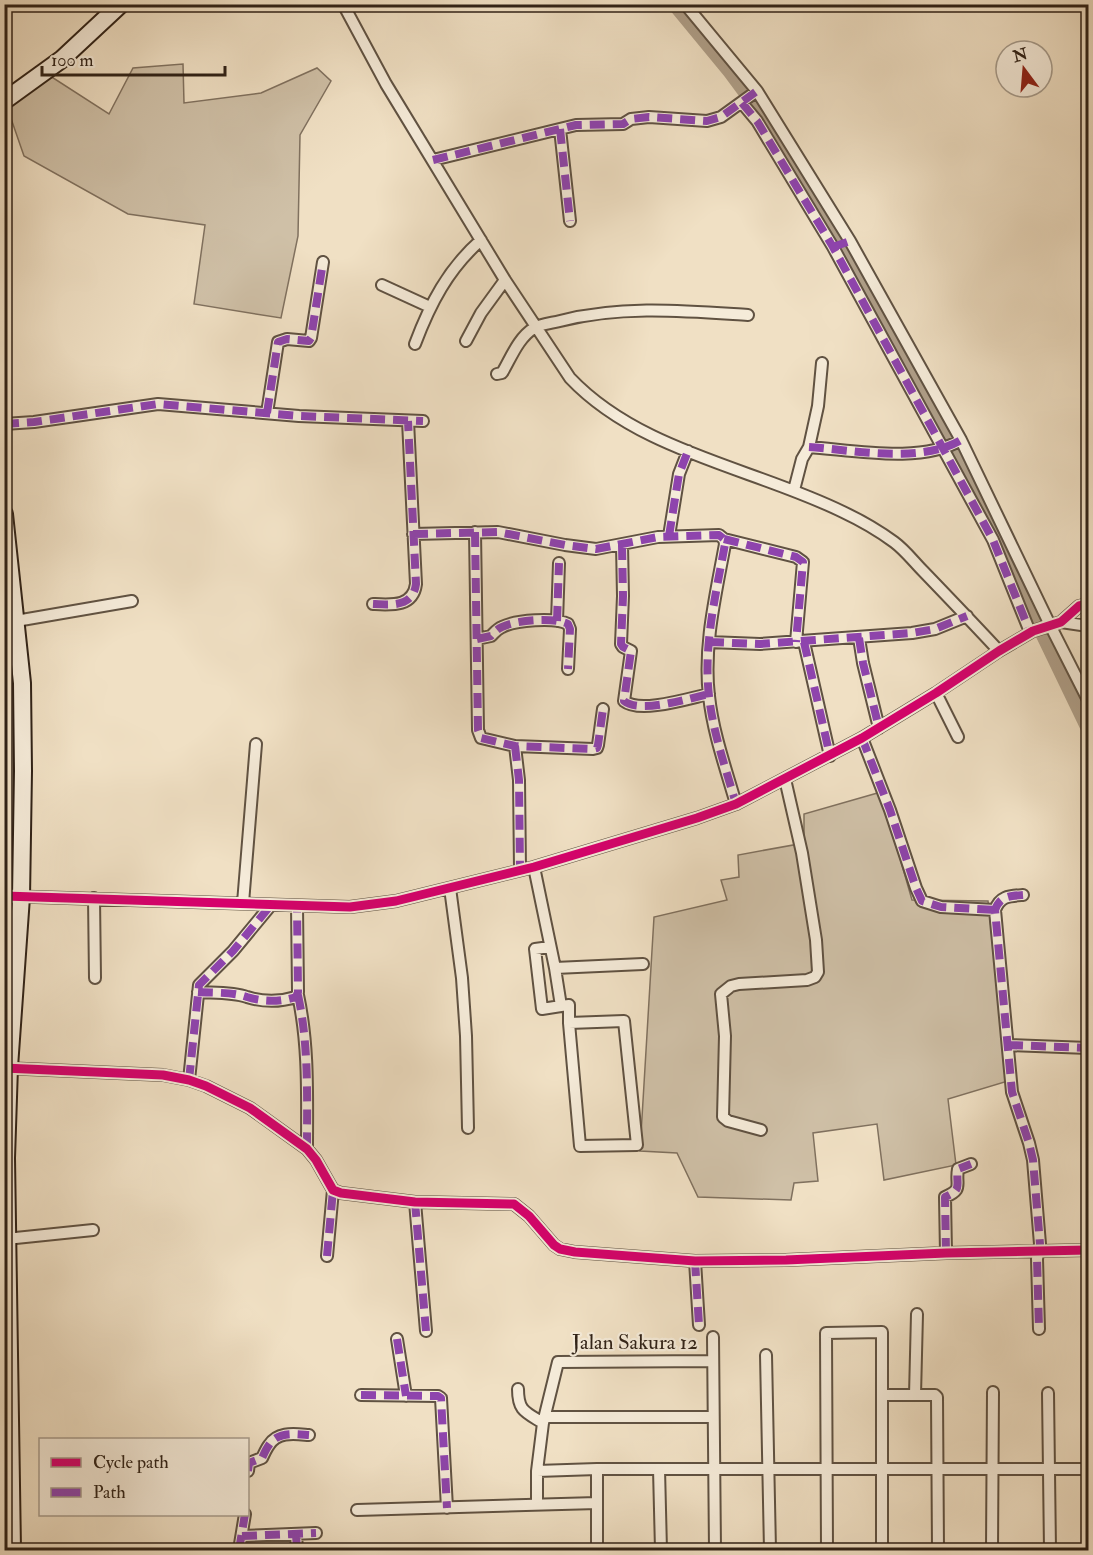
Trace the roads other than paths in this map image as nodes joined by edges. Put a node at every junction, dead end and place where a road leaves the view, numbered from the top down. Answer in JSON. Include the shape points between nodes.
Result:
{"nodes":[{"id":1,"x":121,"y":4,"type":"edge"},
{"id":2,"x":343,"y":4,"type":"edge"},
{"id":3,"x":685,"y":4,"type":"edge"},
{"id":4,"x":749,"y":97,"type":"junction"},
{"id":5,"x":4,"y":101,"type":"edge"},
{"id":6,"x":560,"y":129,"type":"junction"},
{"id":7,"x":433,"y":160,"type":"junction"},
{"id":8,"x":570,"y":221,"type":"dead end"},
{"id":9,"x":481,"y":240,"type":"junction"},
{"id":10,"x":841,"y":244,"type":"junction"},
{"id":11,"x":323,"y":262,"type":"dead end"},
{"id":12,"x":505,"y":280,"type":"junction"},
{"id":13,"x":382,"y":285,"type":"dead end"},
{"id":14,"x":430,"y":307,"type":"junction"},
{"id":15,"x":748,"y":315,"type":"dead end"},
{"id":16,"x":534,"y":327,"type":"junction"},
{"id":17,"x":466,"y":341,"type":"dead end"},
{"id":18,"x":415,"y":344,"type":"dead end"},
{"id":19,"x":822,"y":363,"type":"dead end"},
{"id":20,"x":497,"y":374,"type":"dead end"},
{"id":21,"x":267,"y":413,"type":"junction"},
{"id":22,"x":408,"y":421,"type":"junction"},
{"id":23,"x":423,"y":421,"type":"dead end"},
{"id":24,"x":4,"y":424,"type":"edge"},
{"id":25,"x":959,"y":441,"type":"junction"},
{"id":26,"x":809,"y":447,"type":"junction"},
{"id":27,"x":944,"y":447,"type":"junction"},
{"id":28,"x":688,"y":451,"type":"junction"},
{"id":29,"x":794,"y":490,"type":"junction"},
{"id":30,"x":4,"y":513,"type":"edge"},
{"id":31,"x":475,"y":532,"type":"junction"},
{"id":32,"x":413,"y":534,"type":"junction"},
{"id":33,"x":669,"y":536,"type":"junction"},
{"id":34,"x":724,"y":539,"type":"junction"},
{"id":35,"x":622,"y":545,"type":"junction"},
{"id":36,"x":559,"y":563,"type":"dead end"},
{"id":37,"x":8,"y":588,"type":"edge"},
{"id":38,"x":132,"y":601,"type":"dead end"},
{"id":39,"x":373,"y":604,"type":"dead end"},
{"id":40,"x":1089,"y":604,"type":"edge"},
{"id":41,"x":965,"y":617,"type":"junction"},
{"id":42,"x":15,"y":621,"type":"junction"},
{"id":43,"x":557,"y":621,"type":"junction"},
{"id":44,"x":1052,"y":624,"type":"junction"},
{"id":45,"x":1089,"y":626,"type":"edge"},
{"id":46,"x":1031,"y":632,"type":"junction"},
{"id":47,"x":859,"y":638,"type":"junction"},
{"id":48,"x":477,"y":639,"type":"junction"},
{"id":49,"x":710,"y":642,"type":"junction"},
{"id":50,"x":800,"y":642,"type":"junction"},
{"id":51,"x":999,"y":651,"type":"junction"},
{"id":52,"x":568,"y":669,"type":"dead end"},
{"id":53,"x":936,"y":693,"type":"junction"},
{"id":54,"x":709,"y":694,"type":"junction"},
{"id":55,"x":1089,"y":700,"type":"edge"},
{"id":56,"x":603,"y":709,"type":"dead end"},
{"id":57,"x":879,"y":728,"type":"junction"},
{"id":58,"x":958,"y":737,"type":"dead end"},
{"id":59,"x":862,"y":738,"type":"junction"},
{"id":60,"x":256,"y":744,"type":"dead end"},
{"id":61,"x":516,"y":746,"type":"junction"},
{"id":62,"x":830,"y":756,"type":"junction"},
{"id":63,"x":785,"y":780,"type":"junction"},
{"id":64,"x":736,"y":804,"type":"junction"},
{"id":65,"x":534,"y":867,"type":"junction"},
{"id":66,"x":520,"y":869,"type":"junction"},
{"id":67,"x":450,"y":888,"type":"junction"},
{"id":68,"x":1023,"y":895,"type":"dead end"},
{"id":69,"x":13,"y":897,"type":"edge"},
{"id":70,"x":94,"y":898,"type":"junction"},
{"id":71,"x":243,"y":903,"type":"junction"},
{"id":72,"x":271,"y":904,"type":"junction"},
{"id":73,"x":297,"y":906,"type":"junction"},
{"id":74,"x":995,"y":910,"type":"junction"},
{"id":75,"x":550,"y":947,"type":"junction"},
{"id":76,"x":643,"y":964,"type":"dead end"},
{"id":77,"x":555,"y":968,"type":"junction"},
{"id":78,"x":95,"y":978,"type":"dead end"},
{"id":79,"x":198,"y":992,"type":"junction"},
{"id":80,"x":298,"y":995,"type":"junction"},
{"id":81,"x":561,"y":1006,"type":"junction"},
{"id":82,"x":569,"y":1023,"type":"junction"},
{"id":83,"x":1008,"y":1045,"type":"junction"},
{"id":84,"x":1089,"y":1048,"type":"edge"},
{"id":85,"x":7,"y":1067,"type":"edge"},
{"id":86,"x":189,"y":1080,"type":"junction"},
{"id":87,"x":468,"y":1128,"type":"dead end"},
{"id":88,"x":761,"y":1130,"type":"dead end"},
{"id":89,"x":307,"y":1149,"type":"junction"},
{"id":90,"x":971,"y":1164,"type":"dead end"},
{"id":91,"x":333,"y":1190,"type":"junction"},
{"id":92,"x":415,"y":1202,"type":"junction"},
{"id":93,"x":93,"y":1230,"type":"dead end"},
{"id":94,"x":6,"y":1239,"type":"junction"},
{"id":95,"x":1089,"y":1250,"type":"edge"},
{"id":96,"x":1039,"y":1252,"type":"junction"},
{"id":97,"x":946,"y":1253,"type":"junction"},
{"id":98,"x":327,"y":1256,"type":"dead end"},
{"id":99,"x":695,"y":1261,"type":"junction"},
{"id":100,"x":6,"y":1283,"type":"edge"},
{"id":101,"x":917,"y":1314,"type":"dead end"},
{"id":102,"x":699,"y":1325,"type":"dead end"},
{"id":103,"x":1039,"y":1329,"type":"dead end"},
{"id":104,"x":426,"y":1331,"type":"dead end"},
{"id":105,"x":713,"y":1337,"type":"dead end"},
{"id":106,"x":397,"y":1339,"type":"dead end"},
{"id":107,"x":766,"y":1355,"type":"dead end"},
{"id":108,"x":713,"y":1361,"type":"junction"},
{"id":109,"x":7,"y":1384,"type":"edge"},
{"id":110,"x":518,"y":1389,"type":"dead end"},
{"id":111,"x":993,"y":1392,"type":"dead end"},
{"id":112,"x":1048,"y":1393,"type":"dead end"},
{"id":113,"x":361,"y":1395,"type":"dead end"},
{"id":114,"x":882,"y":1395,"type":"junction"},
{"id":115,"x":915,"y":1395,"type":"junction"},
{"id":116,"x":406,"y":1396,"type":"junction"},
{"id":117,"x":713,"y":1417,"type":"junction"},
{"id":118,"x":544,"y":1420,"type":"junction"},
{"id":119,"x":309,"y":1435,"type":"dead end"},
{"id":120,"x":249,"y":1463,"type":"edge"},
{"id":121,"x":714,"y":1468,"type":"junction"},
{"id":122,"x":597,"y":1469,"type":"junction"},
{"id":123,"x":659,"y":1469,"type":"junction"},
{"id":124,"x":938,"y":1469,"type":"junction"},
{"id":125,"x":992,"y":1469,"type":"junction"},
{"id":126,"x":1049,"y":1469,"type":"junction"},
{"id":127,"x":1089,"y":1469,"type":"edge"},
{"id":128,"x":770,"y":1470,"type":"junction"},
{"id":129,"x":827,"y":1470,"type":"junction"},
{"id":130,"x":883,"y":1470,"type":"junction"},
{"id":131,"x":537,"y":1471,"type":"junction"},
{"id":132,"x":597,"y":1503,"type":"junction"},
{"id":133,"x":537,"y":1504,"type":"junction"},
{"id":134,"x":447,"y":1508,"type":"junction"},
{"id":135,"x":357,"y":1510,"type":"dead end"},
{"id":136,"x":245,"y":1516,"type":"edge"},
{"id":137,"x":315,"y":1533,"type":"dead end"},
{"id":138,"x":296,"y":1534,"type":"junction"},
{"id":139,"x":242,"y":1536,"type":"junction"},
{"id":140,"x":12,"y":1551,"type":"edge"},
{"id":141,"x":239,"y":1551,"type":"edge"},
{"id":142,"x":297,"y":1551,"type":"edge"},
{"id":143,"x":597,"y":1551,"type":"edge"},
{"id":144,"x":661,"y":1551,"type":"edge"},
{"id":145,"x":714,"y":1551,"type":"edge"},
{"id":146,"x":770,"y":1551,"type":"edge"},
{"id":147,"x":827,"y":1551,"type":"edge"},
{"id":148,"x":882,"y":1551,"type":"edge"},
{"id":149,"x":938,"y":1551,"type":"edge"},
{"id":150,"x":992,"y":1551,"type":"edge"},
{"id":151,"x":1050,"y":1551,"type":"edge"}],
"edges":[{"from":1,"to":5,"type":"main road","via":[[62,59]]},
{"from":2,"to":7,"type":"street","via":[[363,45]]},
{"from":3,"to":4,"type":"street"},
{"from":4,"to":6,"type":"street","via":[[721,117],[707,121],[649,117],[623,124]]},
{"from":4,"to":10,"type":"street"},
{"from":4,"to":10,"type":"street","via":[[757,121]]},
{"from":6,"to":7,"type":"street"},
{"from":6,"to":8,"type":"street"},
{"from":7,"to":9,"type":"street"},
{"from":9,"to":12,"type":"street"},
{"from":9,"to":14,"type":"street","via":[[441,286]]},
{"from":10,"to":25,"type":"street"},
{"from":10,"to":27,"type":"street"},
{"from":11,"to":21,"type":"street","via":[[310,340],[284,339],[277,343]]},
{"from":12,"to":16,"type":"street"},
{"from":12,"to":17,"type":"street"},
{"from":13,"to":14,"type":"street"},
{"from":14,"to":18,"type":"street"},
{"from":15,"to":16,"type":"street","via":[[626,311]]},
{"from":16,"to":20,"type":"street","via":[[519,342],[502,373]]},
{"from":16,"to":28,"type":"street","via":[[584,393],[614,416]]},
{"from":19,"to":26,"type":"street"},
{"from":21,"to":22,"type":"street"},
{"from":21,"to":24,"type":"street","via":[[158,404]]},
{"from":22,"to":23,"type":"street"},
{"from":22,"to":32,"type":"street"},
{"from":25,"to":27,"type":"street"},
{"from":25,"to":44,"type":"street"},
{"from":26,"to":27,"type":"street","via":[[908,455]]},
{"from":26,"to":29,"type":"street"},
{"from":27,"to":46,"type":"street","via":[[993,540]]},
{"from":28,"to":29,"type":"street"},
{"from":28,"to":33,"type":"street","via":[[679,474]]},
{"from":29,"to":41,"type":"street","via":[[844,512],[895,543]]},
{"from":30,"to":37,"type":"main road"},
{"from":31,"to":32,"type":"street"},
{"from":31,"to":35,"type":"street","via":[[498,532],[596,549]]},
{"from":31,"to":48,"type":"street"},
{"from":32,"to":39,"type":"street","via":[[413,596],[401,603]]},
{"from":33,"to":34,"type":"street","via":[[712,534]]},
{"from":33,"to":35,"type":"street"},
{"from":34,"to":49,"type":"street"},
{"from":34,"to":50,"type":"street","via":[[803,562]]},
{"from":35,"to":54,"type":"street","via":[[621,644],[631,651],[624,701],[642,706]]},
{"from":36,"to":43,"type":"street"},
{"from":37,"to":42,"type":"main road"},
{"from":38,"to":42,"type":"street"},
{"from":40,"to":44,"type":"street"},
{"from":41,"to":47,"type":"street","via":[[912,633]]},
{"from":41,"to":51,"type":"street"},
{"from":42,"to":69,"type":"main road","via":[[23,771]]},
{"from":43,"to":48,"type":"street","via":[[506,625],[491,636]]},
{"from":43,"to":52,"type":"street","via":[[568,624],[570,629]]},
{"from":44,"to":45,"type":"street"},
{"from":44,"to":46,"type":"street"},
{"from":44,"to":55,"type":"street"},
{"from":46,"to":51,"type":"street"},
{"from":47,"to":50,"type":"street"},
{"from":47,"to":57,"type":"street"},
{"from":48,"to":61,"type":"street","via":[[479,735],[485,740]]},
{"from":49,"to":50,"type":"street"},
{"from":49,"to":54,"type":"street"},
{"from":50,"to":62,"type":"street"},
{"from":51,"to":53,"type":"street"},
{"from":53,"to":57,"type":"street"},
{"from":53,"to":58,"type":"street"},
{"from":54,"to":64,"type":"street"},
{"from":56,"to":61,"type":"street","via":[[597,748]]},
{"from":57,"to":59,"type":"street"},
{"from":59,"to":62,"type":"street"},
{"from":59,"to":74,"type":"street","via":[[922,901],[941,907]]},
{"from":60,"to":71,"type":"street"},
{"from":61,"to":66,"type":"street"},
{"from":62,"to":63,"type":"street"},
{"from":63,"to":64,"type":"street"},
{"from":63,"to":88,"type":"street","via":[[802,853],[818,972],[807,980],[731,986],[721,994],[725,1036],[723,1117]]},
{"from":64,"to":65,"type":"street"},
{"from":65,"to":66,"type":"street"},
{"from":65,"to":75,"type":"street"},
{"from":66,"to":67,"type":"street"},
{"from":67,"to":73,"type":"street","via":[[372,905]]},
{"from":67,"to":87,"type":"street","via":[[463,989]]},
{"from":68,"to":74,"type":"street","via":[[1005,897]]},
{"from":69,"to":70,"type":"street"},
{"from":69,"to":85,"type":"main road"},
{"from":70,"to":71,"type":"street"},
{"from":70,"to":78,"type":"street"},
{"from":71,"to":72,"type":"street"},
{"from":72,"to":73,"type":"street"},
{"from":72,"to":79,"type":"street","via":[[233,951],[201,982]]},
{"from":73,"to":80,"type":"street"},
{"from":74,"to":83,"type":"street"},
{"from":75,"to":77,"type":"street"},
{"from":75,"to":81,"type":"street","via":[[535,949],[542,1009]]},
{"from":76,"to":77,"type":"street"},
{"from":77,"to":81,"type":"street"},
{"from":79,"to":80,"type":"street","via":[[255,1000],[284,1000]]},
{"from":79,"to":86,"type":"street"},
{"from":80,"to":89,"type":"street","via":[[308,1069]]},
{"from":81,"to":82,"type":"street","via":[[569,1005]]},
{"from":82,"to":82,"type":"street","via":[[580,1146],[637,1145],[624,1021]]},
{"from":83,"to":84,"type":"street"},
{"from":83,"to":96,"type":"street","via":[[1012,1092],[1033,1160]]},
{"from":85,"to":86,"type":"street"},
{"from":85,"to":94,"type":"main road"},
{"from":86,"to":89,"type":"street","via":[[238,1101]]},
{"from":89,"to":91,"type":"street"},
{"from":90,"to":97,"type":"street","via":[[958,1169],[957,1190],[945,1197]]},
{"from":91,"to":92,"type":"street"},
{"from":91,"to":98,"type":"street"},
{"from":92,"to":99,"type":"street","via":[[514,1204],[560,1249]]},
{"from":92,"to":104,"type":"street"},
{"from":93,"to":94,"type":"street"},
{"from":94,"to":100,"type":"main road"},
{"from":95,"to":96,"type":"street"},
{"from":96,"to":97,"type":"street"},
{"from":96,"to":103,"type":"street"},
{"from":97,"to":99,"type":"street"},
{"from":99,"to":102,"type":"street"},
{"from":100,"to":109,"type":"main road"},
{"from":101,"to":115,"type":"street"},
{"from":105,"to":108,"type":"street"},
{"from":106,"to":116,"type":"street"},
{"from":107,"to":128,"type":"street"},
{"from":108,"to":117,"type":"street"},
{"from":108,"to":118,"type":"street","name":"Jalan Sakura 12","via":[[558,1362]]},
{"from":109,"to":140,"type":"main road"},
{"from":110,"to":118,"type":"street","via":[[522,1410]]},
{"from":111,"to":125,"type":"street"},
{"from":112,"to":126,"type":"street"},
{"from":113,"to":116,"type":"street"},
{"from":114,"to":115,"type":"street"},
{"from":114,"to":129,"type":"street","via":[[882,1332],[826,1333]]},
{"from":114,"to":130,"type":"street"},
{"from":115,"to":124,"type":"street","via":[[937,1397]]},
{"from":116,"to":134,"type":"street","via":[[441,1398]]},
{"from":117,"to":118,"type":"street"},
{"from":117,"to":121,"type":"street"},
{"from":118,"to":131,"type":"street","name":"Jalan Sakura 12"},
{"from":119,"to":120,"type":"street","via":[[280,1436],[269,1444],[262,1458]]},
{"from":121,"to":123,"type":"street"},
{"from":121,"to":128,"type":"street"},
{"from":121,"to":145,"type":"street"},
{"from":122,"to":123,"type":"street"},
{"from":122,"to":131,"type":"street"},
{"from":122,"to":132,"type":"street"},
{"from":123,"to":144,"type":"street"},
{"from":124,"to":125,"type":"street"},
{"from":124,"to":130,"type":"street"},
{"from":124,"to":149,"type":"street"},
{"from":125,"to":126,"type":"street"},
{"from":125,"to":150,"type":"street"},
{"from":126,"to":127,"type":"street"},
{"from":126,"to":151,"type":"street"},
{"from":128,"to":129,"type":"street"},
{"from":128,"to":146,"type":"street"},
{"from":129,"to":130,"type":"street"},
{"from":129,"to":147,"type":"street"},
{"from":130,"to":148,"type":"street"},
{"from":131,"to":133,"type":"street","name":"Jalan Sakura 12"},
{"from":132,"to":133,"type":"street"},
{"from":132,"to":143,"type":"street"},
{"from":133,"to":134,"type":"street"},
{"from":134,"to":135,"type":"street"},
{"from":136,"to":139,"type":"street"},
{"from":137,"to":138,"type":"street"},
{"from":138,"to":139,"type":"street"},
{"from":138,"to":142,"type":"street"},
{"from":139,"to":141,"type":"street"}]}
